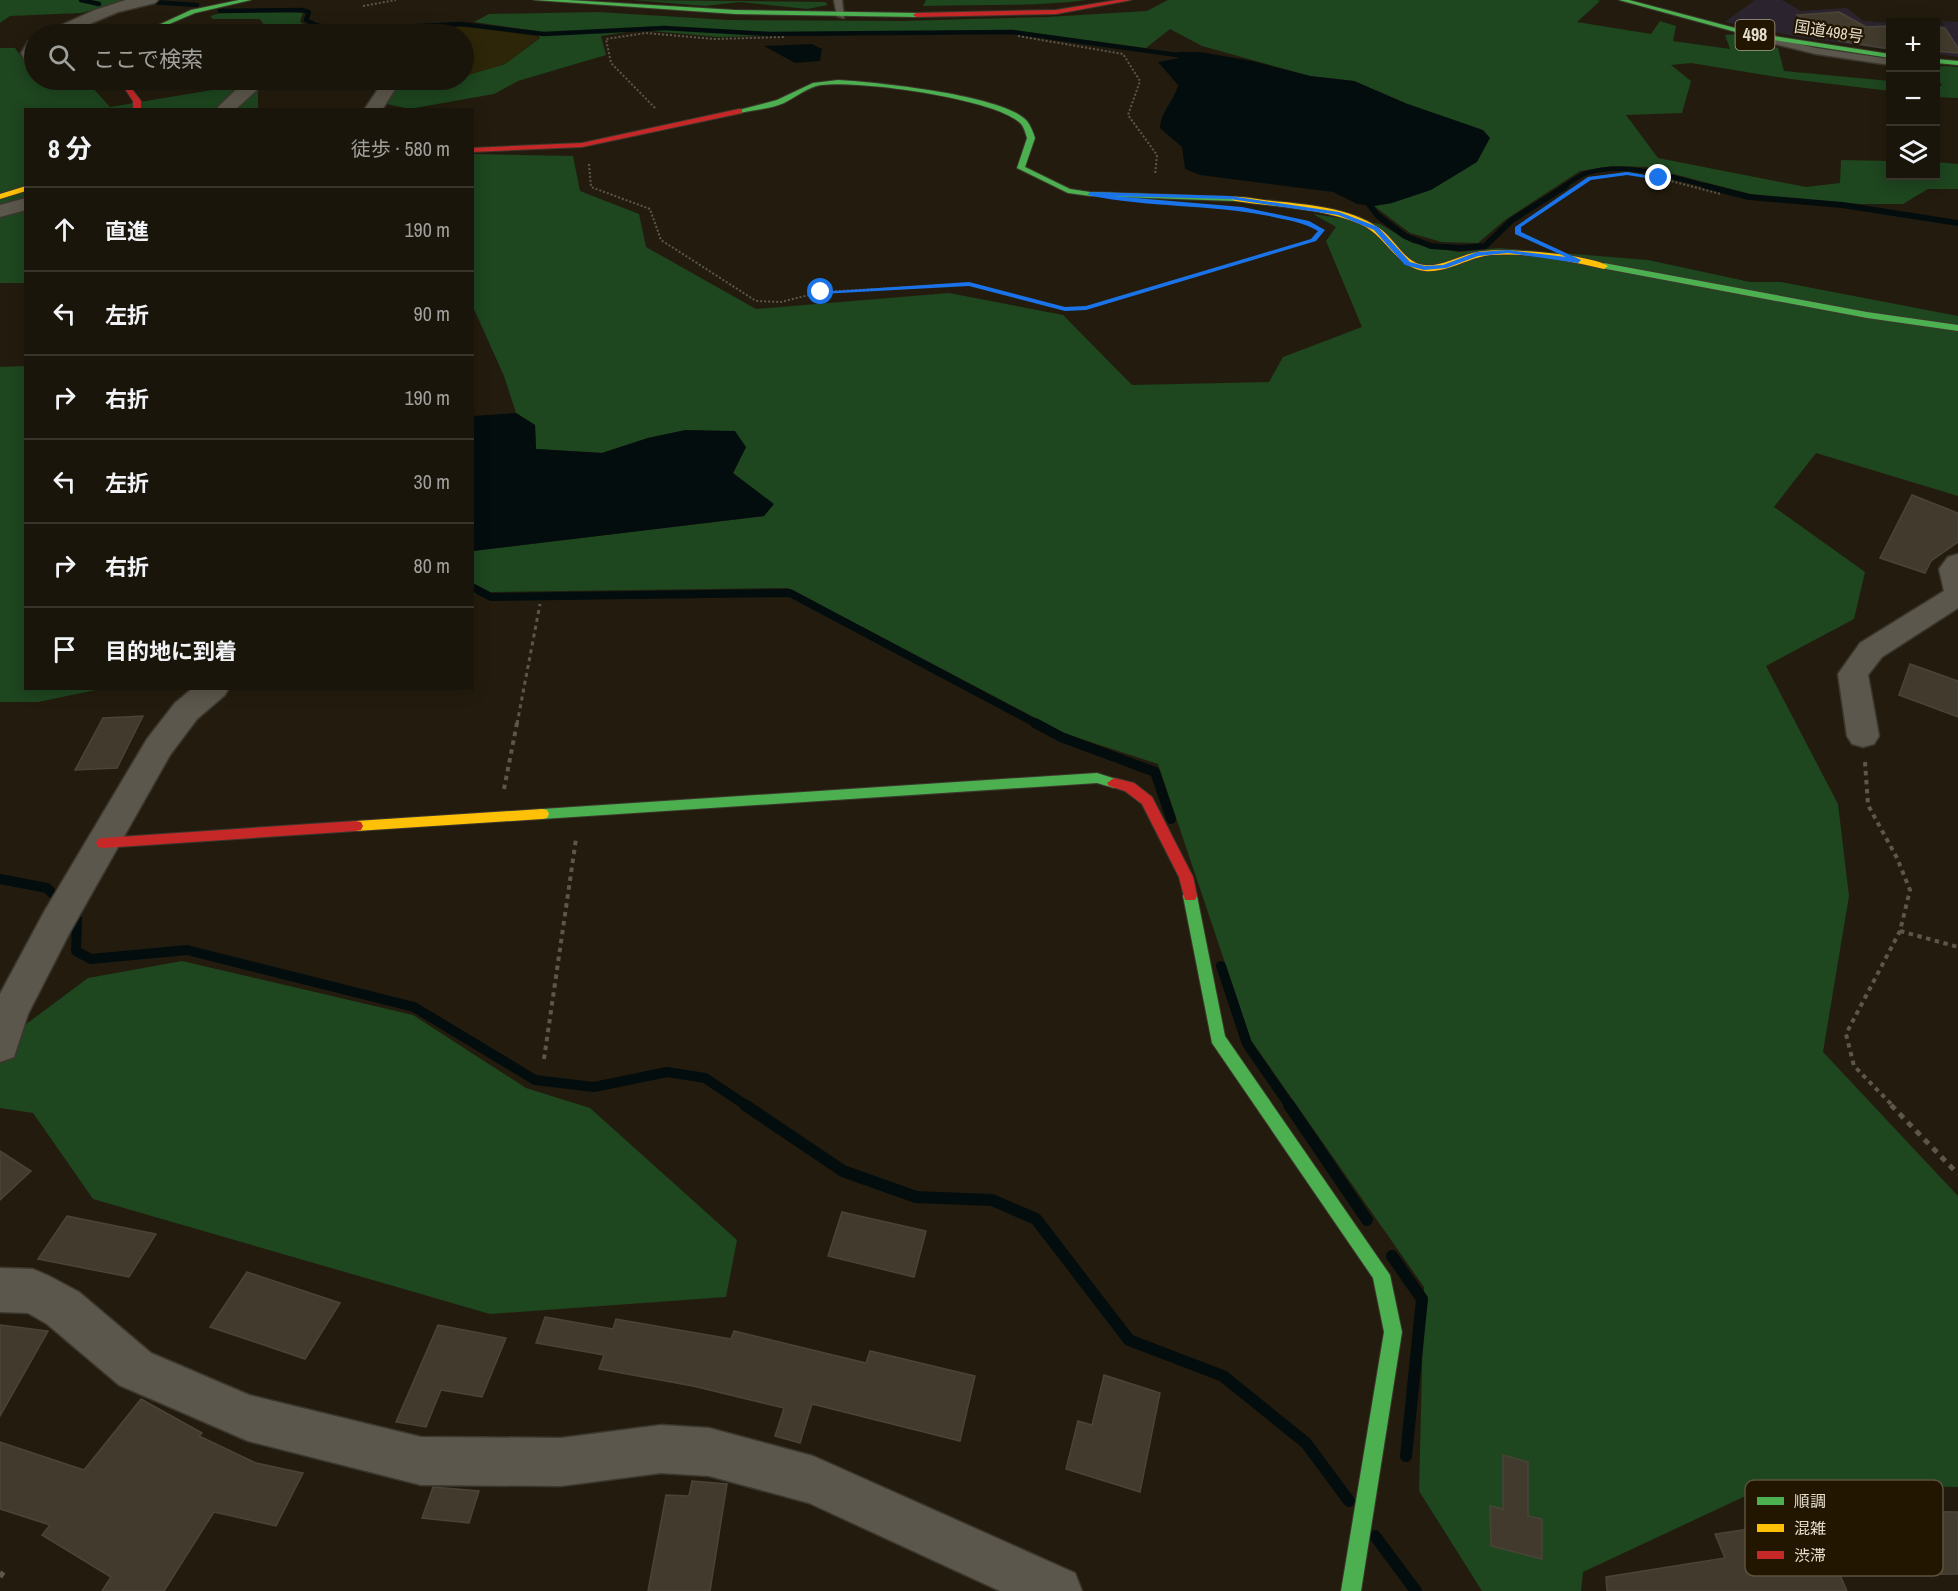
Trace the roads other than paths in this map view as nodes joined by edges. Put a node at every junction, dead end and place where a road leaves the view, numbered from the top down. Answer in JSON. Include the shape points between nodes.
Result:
{"nodes":[{"id":1,"x":150,"y":0,"type":"edge"},
{"id":2,"x":239,"y":0,"type":"edge"},
{"id":3,"x":537,"y":0,"type":"edge"},
{"id":4,"x":838,"y":0,"type":"edge"},
{"id":5,"x":1128,"y":0,"type":"edge"},
{"id":6,"x":1622,"y":0,"type":"edge"},
{"id":7,"x":841,"y":16,"type":"junction"},
{"id":8,"x":76,"y":24,"type":"edge"},
{"id":9,"x":159,"y":24,"type":"edge"},
{"id":10,"x":1754,"y":35,"type":"junction"},
{"id":11,"x":1886,"y":55,"type":"edge"},
{"id":12,"x":1886,"y":61,"type":"edge"},
{"id":13,"x":1940,"y":61,"type":"edge"},
{"id":14,"x":1958,"y":63,"type":"edge"},
{"id":15,"x":130,"y":90,"type":"edge"},
{"id":16,"x":248,"y":90,"type":"edge"},
{"id":17,"x":386,"y":90,"type":"edge"},
{"id":18,"x":137,"y":108,"type":"edge"},
{"id":19,"x":226,"y":108,"type":"edge"},
{"id":20,"x":374,"y":108,"type":"edge"},
{"id":21,"x":474,"y":150,"type":"edge"},
{"id":22,"x":24,"y":189,"type":"edge"},
{"id":23,"x":0,"y":197,"type":"edge"},
{"id":24,"x":24,"y":205,"type":"edge"},
{"id":25,"x":0,"y":211,"type":"edge"},
{"id":26,"x":1958,"y":328,"type":"edge"},
{"id":27,"x":1958,"y":563,"type":"edge"},
{"id":28,"x":1958,"y":590,"type":"edge"},
{"id":29,"x":1958,"y":595,"type":"edge"},
{"id":30,"x":212,"y":690,"type":"edge"},
{"id":31,"x":1863,"y":736,"type":"road end"},
{"id":32,"x":103,"y":843,"type":"junction"},
{"id":33,"x":3,"y":1022,"type":"edge"},
{"id":34,"x":0,"y":1290,"type":"edge"},
{"id":35,"x":1057,"y":1591,"type":"edge"},
{"id":36,"x":1351,"y":1591,"type":"edge"}],
"edges":[{"from":1,"to":8,"type":"street","via":[[104,11]]},
{"from":2,"to":9,"type":"main road"},
{"from":3,"to":7,"type":"main road","via":[[696,12]]},
{"from":4,"to":7,"type":"lane"},
{"from":5,"to":7,"type":"main road","via":[[1099,7],[1025,13]]},
{"from":6,"to":10,"type":"main road","name":"国道498号","number":"498"},
{"from":10,"to":11,"type":"main road","name":"国道498号","number":"498"},
{"from":10,"to":12,"type":"lane","via":[[1816,51]]},
{"from":13,"to":14,"type":"main road"},
{"from":15,"to":18,"type":"main road"},
{"from":16,"to":19,"type":"street"},
{"from":17,"to":20,"type":"street"},
{"from":21,"to":26,"type":"main road","via":[[582,145],[780,102],[797,89],[834,82],[950,95],[1023,121],[1031,138],[1021,168],[1068,191],[1230,198],[1339,214],[1376,229],[1408,263],[1424,268],[1443,267],[1477,254],[1508,252]]},
{"from":22,"to":23,"type":"main road"},
{"from":24,"to":25,"type":"street"},
{"from":27,"to":28,"type":"street","via":[[1953,569]]},
{"from":29,"to":31,"type":"street","via":[[1871,650],[1853,674]]},
{"from":30,"to":32,"type":"street","via":[[186,711],[158,747]]},
{"from":32,"to":33,"type":"street"},
{"from":32,"to":36,"type":"main road","via":[[1097,778],[1129,788],[1147,801],[1186,877],[1218,1038],[1380,1275],[1393,1332]]},
{"from":34,"to":35,"type":"street","via":[[33,1291],[63,1308],[135,1369],[248,1418],[421,1461],[561,1462],[661,1449],[709,1452],[813,1480]]}]}
